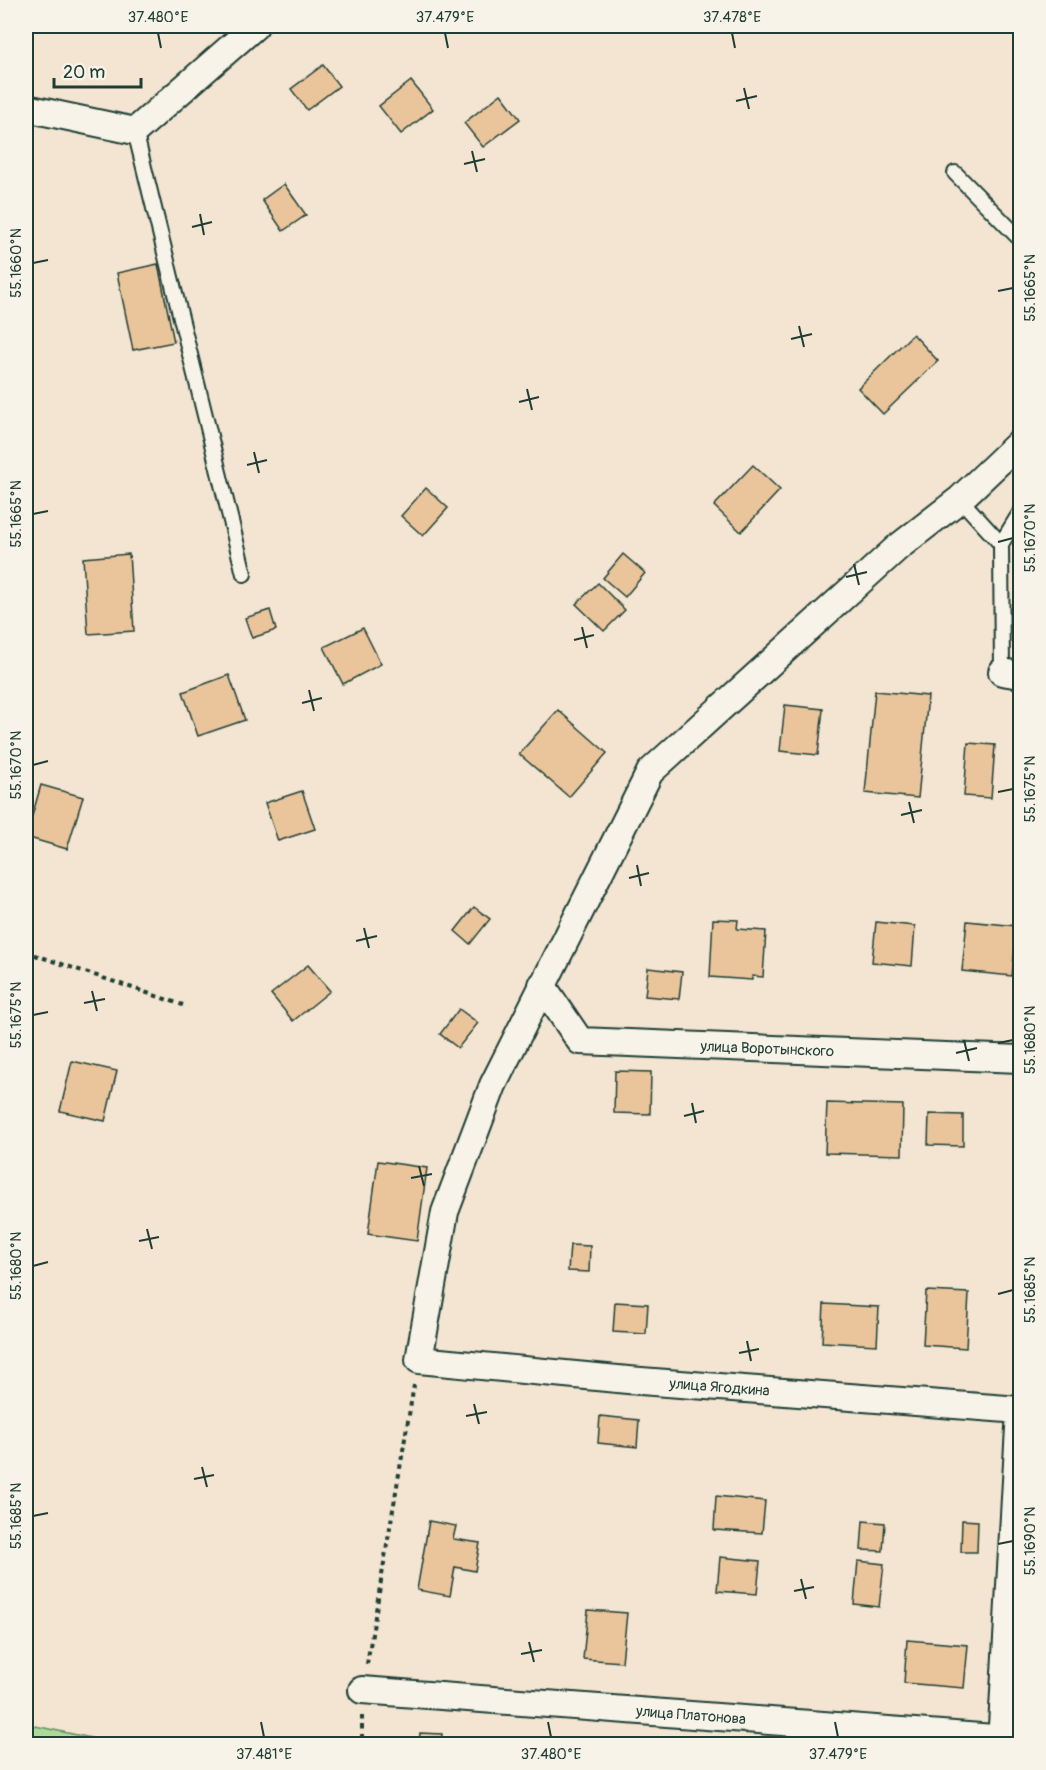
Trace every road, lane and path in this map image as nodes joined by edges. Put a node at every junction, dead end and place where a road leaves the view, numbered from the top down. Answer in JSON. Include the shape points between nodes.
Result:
{"nodes":[{"id":1,"x":255,"y":26,"type":"edge"},
{"id":2,"x":26,"y":108,"type":"edge"},
{"id":3,"x":135,"y":131,"type":"junction"},
{"id":4,"x":956,"y":173,"type":"dead end"},
{"id":5,"x":1020,"y":239,"type":"edge"},
{"id":6,"x":1020,"y":442,"type":"edge"},
{"id":7,"x":960,"y":499,"type":"junction"},
{"id":8,"x":1020,"y":513,"type":"edge"},
{"id":9,"x":1001,"y":544,"type":"junction"},
{"id":10,"x":244,"y":574,"type":"dead end"},
{"id":11,"x":1011,"y":673,"type":"edge"},
{"id":12,"x":26,"y":952,"type":"edge"},
{"id":13,"x":542,"y":986,"type":"junction"},
{"id":14,"x":183,"y":1005,"type":"dead end"},
{"id":15,"x":1020,"y":1059,"type":"edge"},
{"id":16,"x":418,"y":1360,"type":"junction"},
{"id":17,"x":1020,"y":1410,"type":"edge"},
{"id":18,"x":362,"y":1690,"type":"junction"},
{"id":19,"x":1008,"y":1741,"type":"edge"},
{"id":20,"x":362,"y":1744,"type":"edge"}],
"edges":[{"from":1,"to":3,"type":"street"},
{"from":2,"to":3,"type":"street"},
{"from":3,"to":10,"type":"lane"},
{"from":4,"to":5,"type":"lane"},
{"from":6,"to":7,"type":"street"},
{"from":7,"to":9,"type":"lane"},
{"from":7,"to":13,"type":"street","via":[[897,548],[650,772]]},
{"from":8,"to":9,"type":"lane"},
{"from":9,"to":11,"type":"lane"},
{"from":12,"to":14,"type":"path"},
{"from":13,"to":15,"type":"street","name":"улица Воротынского","via":[[580,1041]]},
{"from":13,"to":16,"type":"street","via":[[493,1084],[445,1212]]},
{"from":16,"to":17,"type":"street","name":"улица Ягодкина"},
{"from":16,"to":18,"type":"path"},
{"from":17,"to":19,"type":"street"},
{"from":18,"to":19,"type":"street","name":"улица Платонова"},
{"from":18,"to":20,"type":"path"}]}
